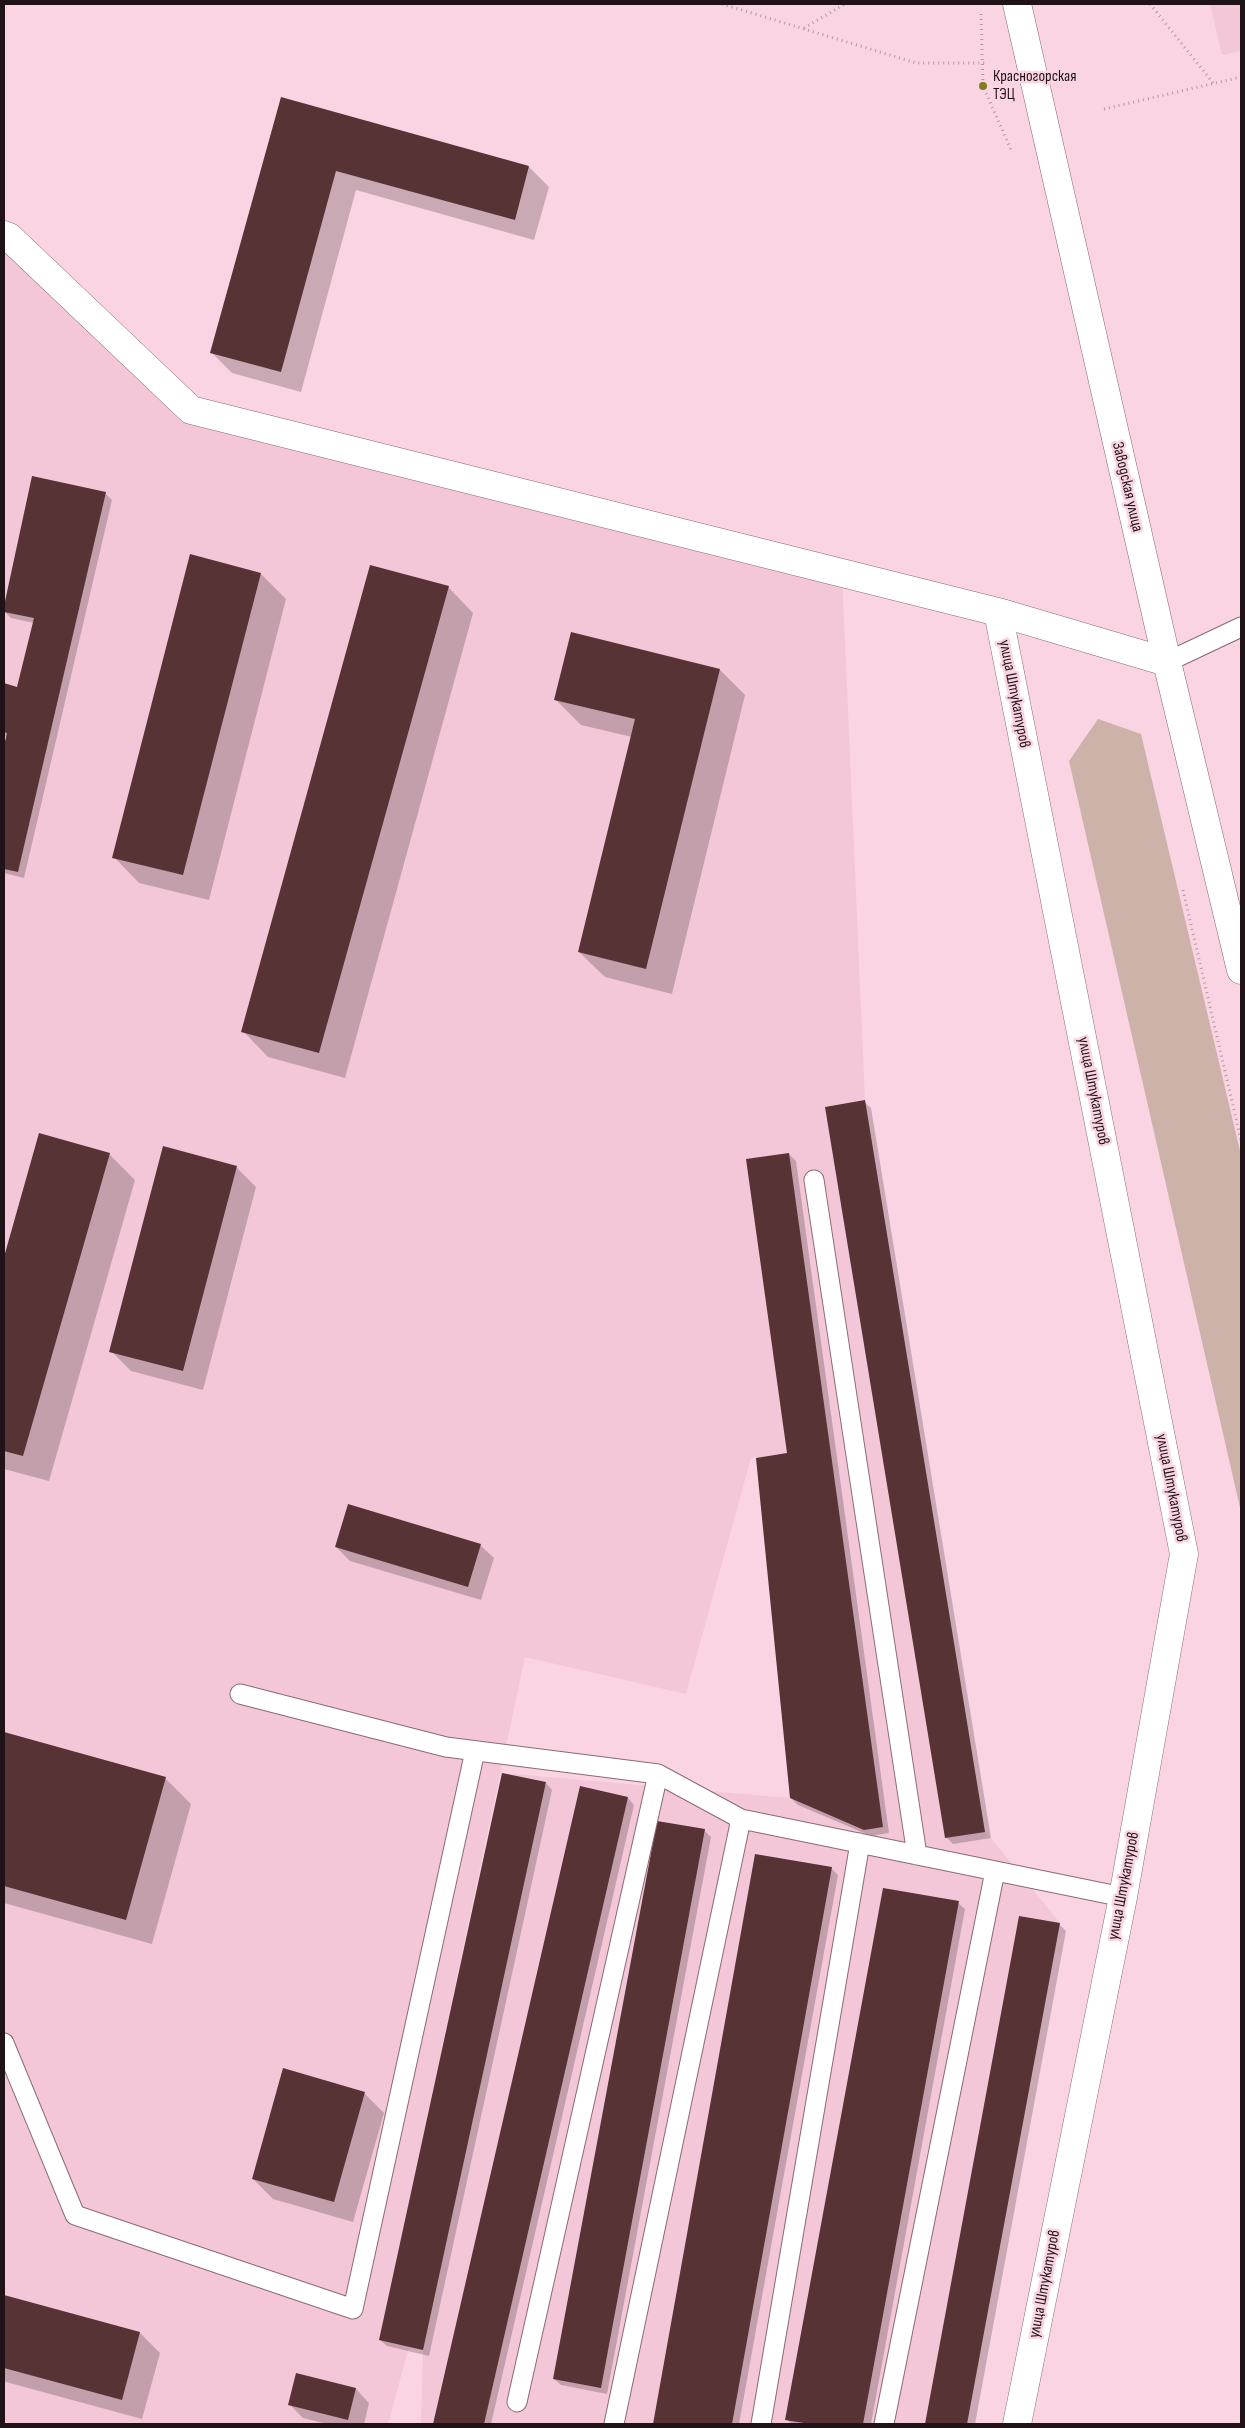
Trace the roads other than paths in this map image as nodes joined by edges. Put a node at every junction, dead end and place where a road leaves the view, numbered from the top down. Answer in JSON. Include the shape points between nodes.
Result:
{"nodes":[{"id":1,"x":1017,"y":4,"type":"edge"},
{"id":2,"x":4,"y":235,"type":"edge"},
{"id":3,"x":998,"y":612,"type":"junction"},
{"id":4,"x":1241,"y":627,"type":"edge"},
{"id":5,"x":1167,"y":662,"type":"junction"},
{"id":6,"x":1241,"y":970,"type":"edge"},
{"id":7,"x":814,"y":1180,"type":"dead end"},
{"id":8,"x":240,"y":1694,"type":"dead end"},
{"id":9,"x":474,"y":1751,"type":"junction"},
{"id":10,"x":658,"y":1774,"type":"junction"},
{"id":11,"x":741,"y":1819,"type":"junction"},
{"id":12,"x":860,"y":1843,"type":"junction"},
{"id":13,"x":918,"y":1855,"type":"junction"},
{"id":14,"x":995,"y":1871,"type":"junction"},
{"id":15,"x":1123,"y":1897,"type":"junction"},
{"id":16,"x":4,"y":2043,"type":"edge"},
{"id":17,"x":517,"y":2402,"type":"dead end"},
{"id":18,"x":614,"y":2424,"type":"edge"},
{"id":19,"x":761,"y":2424,"type":"edge"},
{"id":20,"x":884,"y":2424,"type":"edge"},
{"id":21,"x":1017,"y":2424,"type":"edge"}],
"edges":[{"from":1,"to":5,"type":"street","name":"Заводская улица"},
{"from":2,"to":3,"type":"street","via":[[191,410]]},
{"from":3,"to":5,"type":"street"},
{"from":3,"to":15,"type":"street","name":"улица Штукатуров","via":[[1184,1554]]},
{"from":4,"to":5,"type":"lane"},
{"from":5,"to":6,"type":"street","name":"Заводская улица"},
{"from":7,"to":13,"type":"lane"},
{"from":8,"to":9,"type":"lane","via":[[446,1747]]},
{"from":9,"to":10,"type":"lane"},
{"from":9,"to":16,"type":"lane","via":[[353,2309],[76,2216]]},
{"from":10,"to":11,"type":"lane"},
{"from":10,"to":17,"type":"lane"},
{"from":11,"to":12,"type":"lane"},
{"from":11,"to":18,"type":"lane"},
{"from":12,"to":13,"type":"lane"},
{"from":12,"to":19,"type":"lane"},
{"from":13,"to":14,"type":"lane"},
{"from":14,"to":15,"type":"lane"},
{"from":14,"to":20,"type":"lane"},
{"from":15,"to":21,"type":"street","name":"улица Штукатуров"}]}
